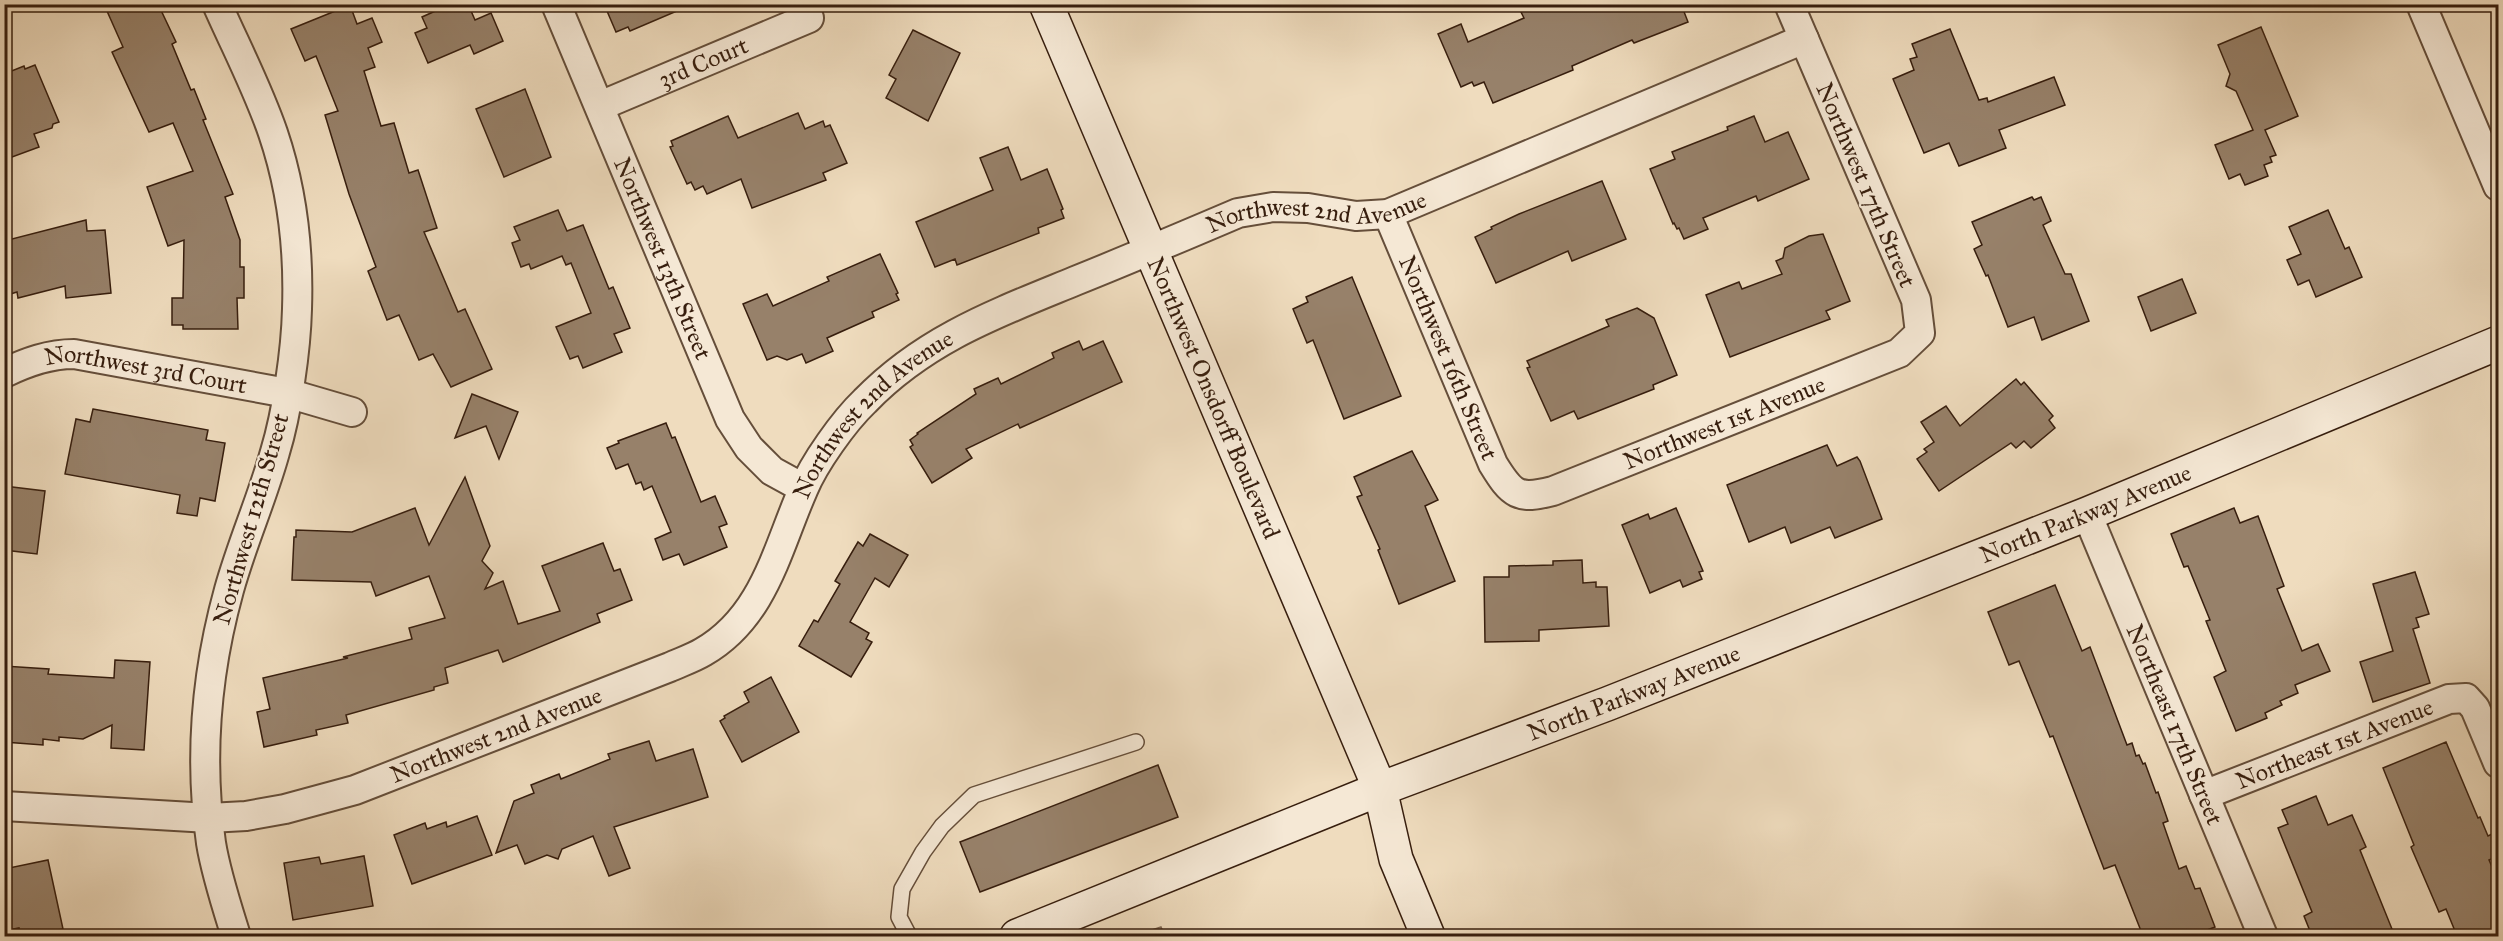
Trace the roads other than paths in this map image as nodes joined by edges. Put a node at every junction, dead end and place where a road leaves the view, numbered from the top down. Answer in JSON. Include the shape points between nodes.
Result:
{"nodes":[{"id":1,"x":217,"y":4,"type":"edge"},
{"id":2,"x":556,"y":4,"type":"edge"},
{"id":3,"x":1046,"y":4,"type":"edge"},
{"id":4,"x":1789,"y":4,"type":"edge"},
{"id":5,"x":2421,"y":4,"type":"edge"},
{"id":6,"x":809,"y":18,"type":"dead end"},
{"id":7,"x":1804,"y":39,"type":"junction"},
{"id":8,"x":600,"y":106,"type":"junction"},
{"id":9,"x":2499,"y":186,"type":"edge"},
{"id":10,"x":1388,"y":214,"type":"junction"},
{"id":11,"x":1150,"y":250,"type":"junction"},
{"id":12,"x":1920,"y":333,"type":"joint"},
{"id":13,"x":2499,"y":344,"type":"edge"},
{"id":14,"x":4,"y":373,"type":"edge"},
{"id":15,"x":287,"y":393,"type":"junction"},
{"id":16,"x":352,"y":412,"type":"dead end"},
{"id":17,"x":803,"y":488,"type":"junction"},
{"id":18,"x":1518,"y":494,"type":"joint"},
{"id":19,"x":2087,"y":514,"type":"junction"},
{"id":20,"x":1136,"y":742,"type":"dead end"},
{"id":21,"x":2499,"y":763,"type":"edge"},
{"id":22,"x":1380,"y":789,"type":"junction"},
{"id":23,"x":2204,"y":795,"type":"junction"},
{"id":24,"x":4,"y":806,"type":"edge"},
{"id":25,"x":209,"y":818,"type":"junction"},
{"id":26,"x":236,"y":936,"type":"edge"},
{"id":27,"x":909,"y":936,"type":"edge"},
{"id":28,"x":1017,"y":936,"type":"edge"},
{"id":29,"x":1428,"y":936,"type":"edge"},
{"id":30,"x":2263,"y":936,"type":"edge"}],
"edges":[{"from":1,"to":15,"type":"street","name":"Northwest 12th Street","via":[[273,133],[287,183],[295,237],[297,310]]},
{"from":2,"to":8,"type":"street","name":"Northwest 13th Street"},
{"from":3,"to":11,"type":"street","name":"Northwest Onsdorff Boulevard"},
{"from":4,"to":7,"type":"street","name":"Northwest 17th Street"},
{"from":5,"to":9,"type":"street"},
{"from":6,"to":8,"type":"street","name":"3rd Court"},
{"from":7,"to":10,"type":"street","name":"Northwest 2nd Avenue"},
{"from":7,"to":12,"type":"street","name":"Northwest 17th Street","via":[[1916,300]]},
{"from":8,"to":17,"type":"street","name":"Northwest 13th Street","via":[[730,418],[749,448],[772,471]]},
{"from":10,"to":11,"type":"street","name":"Northwest 2nd Avenue","via":[[1356,216],[1273,207],[1238,213]]},
{"from":10,"to":18,"type":"street","name":"Northwest 16th Street","via":[[1493,464],[1504,483]]},
{"from":11,"to":17,"type":"street","name":"Northwest 2nd Avenue","via":[[959,330],[928,349],[864,401]]},
{"from":11,"to":22,"type":"street","name":"Northwest Onsdorff Boulevard"},
{"from":12,"to":18,"type":"street","name":"Northwest 1st Avenue","via":[[1899,353],[1878,362],[1553,491]]},
{"from":13,"to":19,"type":"street","name":"North Parkway Avenue"},
{"from":14,"to":15,"type":"street","name":"Northwest 3rd Court","via":[[54,354],[74,354]]},
{"from":15,"to":16,"type":"street","name":"Northwest 3rd Court"},
{"from":15,"to":25,"type":"street","name":"Northwest 12th Street","via":[[276,451],[229,587],[217,636],[207,698],[204,770]]},
{"from":17,"to":25,"type":"street","name":"Northwest 2nd Avenue","via":[[779,554],[752,607],[704,652],[355,790],[285,809]]},
{"from":19,"to":22,"type":"street","name":"North Parkway Avenue","via":[[1607,704]]},
{"from":19,"to":23,"type":"street","name":"Northeast 17th Street"},
{"from":20,"to":27,"type":"lane","via":[[974,795],[942,826],[902,889],[899,917]]},
{"from":21,"to":23,"type":"street","name":"Northeast 1st Avenue","via":[[2475,708],[2466,698],[2449,699]]},
{"from":22,"to":28,"type":"street","name":"North Parkway Avenue"},
{"from":22,"to":29,"type":"street","name":"Northwest Onsdorff Boulevard","via":[[1396,859]]},
{"from":23,"to":30,"type":"street","name":"Northeast 17th Street"},
{"from":24,"to":25,"type":"street","name":"Northwest 2nd Avenue"},
{"from":25,"to":26,"type":"street","name":"Northwest 12th Street","via":[[211,845]]}]}
